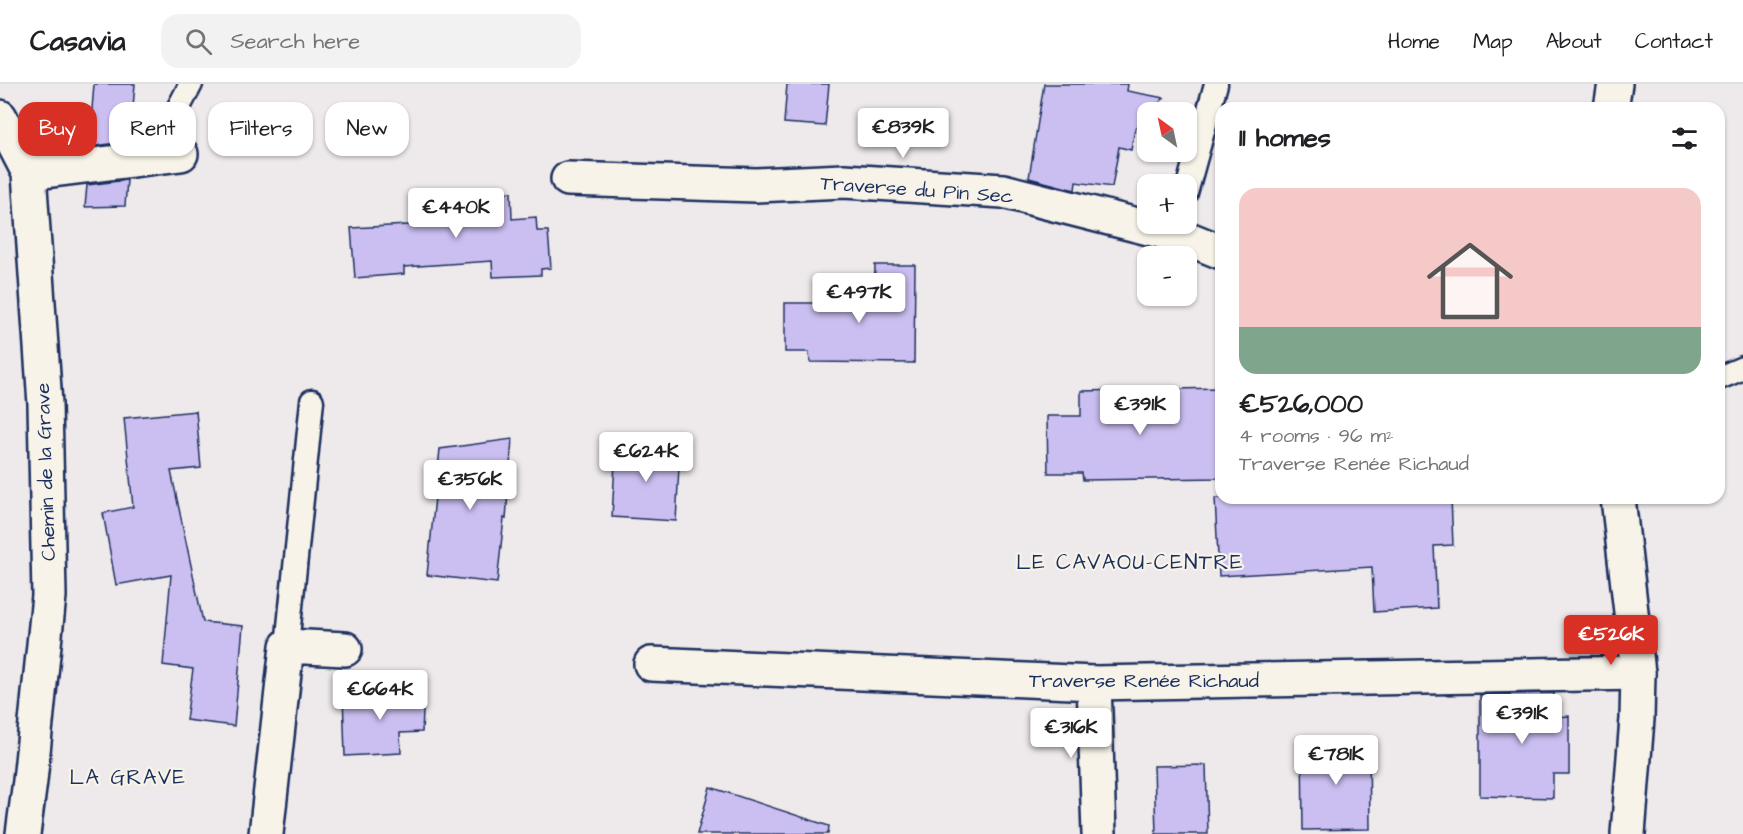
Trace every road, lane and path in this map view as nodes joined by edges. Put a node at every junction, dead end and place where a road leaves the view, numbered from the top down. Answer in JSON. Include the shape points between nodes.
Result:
{"nodes":[{"id":1,"x":191,"y":84,"type":"edge"},
{"id":2,"x":1216,"y":84,"type":"edge"},
{"id":3,"x":1615,"y":84,"type":"edge"},
{"id":4,"x":185,"y":102,"type":"edge"},
{"id":5,"x":1612,"y":102,"type":"edge"},
{"id":6,"x":0,"y":117,"type":"edge"},
{"id":7,"x":167,"y":156,"type":"edge"},
{"id":8,"x":29,"y":173,"type":"junction"},
{"id":9,"x":1191,"y":174,"type":"edge"},
{"id":10,"x":568,"y":178,"type":"dead end"},
{"id":11,"x":1137,"y":220,"type":"edge"},
{"id":12,"x":1187,"y":234,"type":"edge"},
{"id":13,"x":1215,"y":249,"type":"edge"},
{"id":14,"x":1743,"y":368,"type":"edge"},
{"id":15,"x":1725,"y":376,"type":"edge"},
{"id":16,"x":312,"y":401,"type":"dead end"},
{"id":17,"x":1619,"y":504,"type":"edge"},
{"id":18,"x":286,"y":646,"type":"junction"},
{"id":19,"x":345,"y":649,"type":"dead end"},
{"id":20,"x":651,"y":664,"type":"dead end"},
{"id":21,"x":1638,"y":673,"type":"junction"},
{"id":22,"x":1094,"y":683,"type":"junction"},
{"id":23,"x":23,"y":834,"type":"edge"},
{"id":24,"x":266,"y":834,"type":"edge"},
{"id":25,"x":1099,"y":834,"type":"edge"},
{"id":26,"x":1628,"y":834,"type":"edge"}],
"edges":[{"from":1,"to":4,"type":"lane"},
{"from":2,"to":9,"type":"lane"},
{"from":3,"to":5,"type":"street"},
{"from":6,"to":8,"type":"street","name":"Chemin de la Grave"},
{"from":7,"to":8,"type":"street"},
{"from":8,"to":23,"type":"street","name":"Chemin de la Grave","via":[[45,404],[49,596]]},
{"from":10,"to":11,"type":"street","name":"Traverse du Pin Sec","via":[[756,185],[844,181],[1003,191]]},
{"from":12,"to":13,"type":"street","name":"Traverse du Pin Sec"},
{"from":14,"to":15,"type":"lane"},
{"from":16,"to":18,"type":"lane"},
{"from":17,"to":21,"type":"street"},
{"from":18,"to":19,"type":"street"},
{"from":18,"to":24,"type":"street"},
{"from":20,"to":22,"type":"street","name":"Traverse Renée Richaud"},
{"from":21,"to":22,"type":"street","name":"Traverse Renée Richaud"},
{"from":21,"to":26,"type":"street"},
{"from":22,"to":25,"type":"street"}]}
